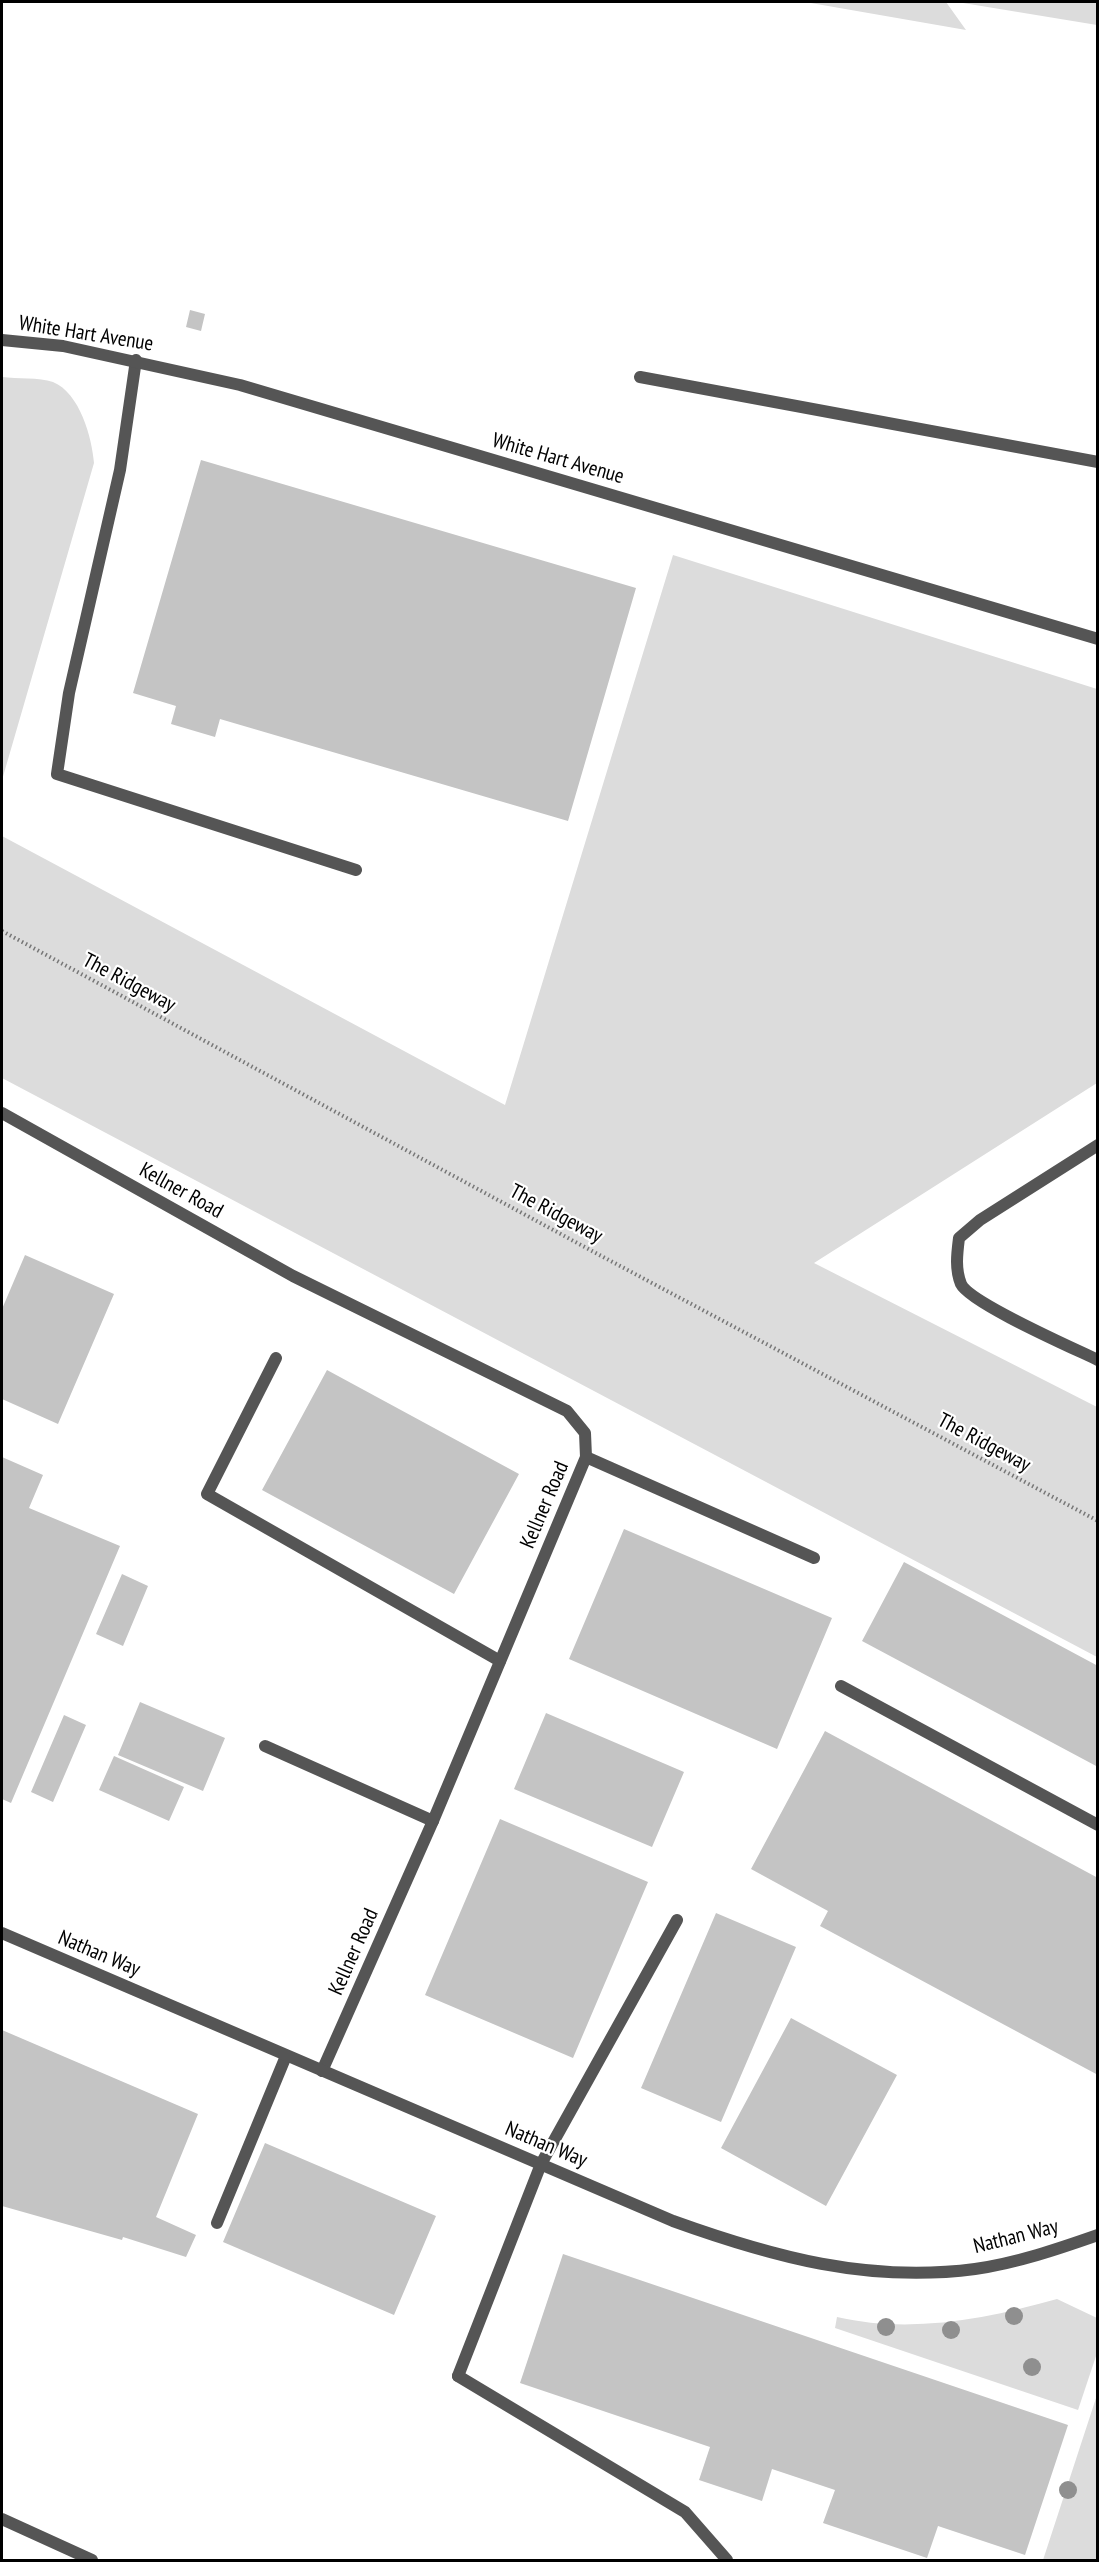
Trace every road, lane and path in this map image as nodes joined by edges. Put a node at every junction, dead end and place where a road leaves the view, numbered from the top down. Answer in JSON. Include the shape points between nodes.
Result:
{"nodes":[{"id":1,"x":2,"y":340,"type":"edge"},
{"id":2,"x":136,"y":360,"type":"junction"},
{"id":3,"x":640,"y":377,"type":"dead end"},
{"id":4,"x":1098,"y":462,"type":"edge"},
{"id":5,"x":1098,"y":639,"type":"edge"},
{"id":6,"x":356,"y":870,"type":"dead end"},
{"id":7,"x":2,"y":931,"type":"edge"},
{"id":8,"x":2,"y":1113,"type":"edge"},
{"id":9,"x":1098,"y":1145,"type":"edge"},
{"id":10,"x":276,"y":1358,"type":"dead end"},
{"id":11,"x":1098,"y":1360,"type":"edge"},
{"id":12,"x":586,"y":1456,"type":"junction"},
{"id":13,"x":1098,"y":1521,"type":"edge"},
{"id":14,"x":814,"y":1558,"type":"dead end"},
{"id":15,"x":500,"y":1662,"type":"junction"},
{"id":16,"x":841,"y":1686,"type":"dead end"},
{"id":17,"x":266,"y":1746,"type":"dead end"},
{"id":18,"x":433,"y":1821,"type":"junction"},
{"id":19,"x":1098,"y":1825,"type":"edge"},
{"id":20,"x":677,"y":1920,"type":"dead end"},
{"id":21,"x":2,"y":1933,"type":"edge"},
{"id":22,"x":286,"y":2056,"type":"junction"},
{"id":23,"x":322,"y":2071,"type":"junction"},
{"id":24,"x":541,"y":2164,"type":"junction"},
{"id":25,"x":217,"y":2223,"type":"dead end"},
{"id":26,"x":1098,"y":2235,"type":"edge"},
{"id":27,"x":2,"y":2519,"type":"edge"},
{"id":28,"x":92,"y":2560,"type":"edge"},
{"id":29,"x":727,"y":2560,"type":"edge"}],
"edges":[{"from":1,"to":2,"type":"street","name":"White Hart Avenue","via":[[63,346]]},
{"from":2,"to":5,"type":"street","name":"White Hart Avenue","via":[[251,388]]},
{"from":2,"to":6,"type":"street","via":[[120,470],[69,693],[57,774]]},
{"from":3,"to":4,"type":"street"},
{"from":7,"to":13,"type":"path","name":"The Ridgeway"},
{"from":8,"to":12,"type":"street","name":"Kellner Road","via":[[293,1276],[567,1411],[585,1433]]},
{"from":9,"to":11,"type":"street","via":[[980,1220],[959,1238],[956,1263],[962,1286],[984,1304]]},
{"from":10,"to":15,"type":"street","via":[[207,1494]]},
{"from":12,"to":14,"type":"street"},
{"from":12,"to":15,"type":"street","name":"Kellner Road"},
{"from":15,"to":18,"type":"street","name":"Kellner Road"},
{"from":16,"to":19,"type":"street"},
{"from":17,"to":18,"type":"street"},
{"from":18,"to":23,"type":"street","name":"Kellner Road"},
{"from":20,"to":24,"type":"street"},
{"from":21,"to":22,"type":"street","name":"Nathan Way"},
{"from":22,"to":23,"type":"street","name":"Nathan Way"},
{"from":22,"to":25,"type":"street"},
{"from":23,"to":24,"type":"street","name":"Nathan Way"},
{"from":24,"to":26,"type":"street","name":"Nathan Way","via":[[673,2221],[751,2249],[864,2270],[918,2274],[976,2269],[1043,2254]]},
{"from":24,"to":29,"type":"street","via":[[458,2376],[685,2512]]},
{"from":27,"to":28,"type":"street"}]}
